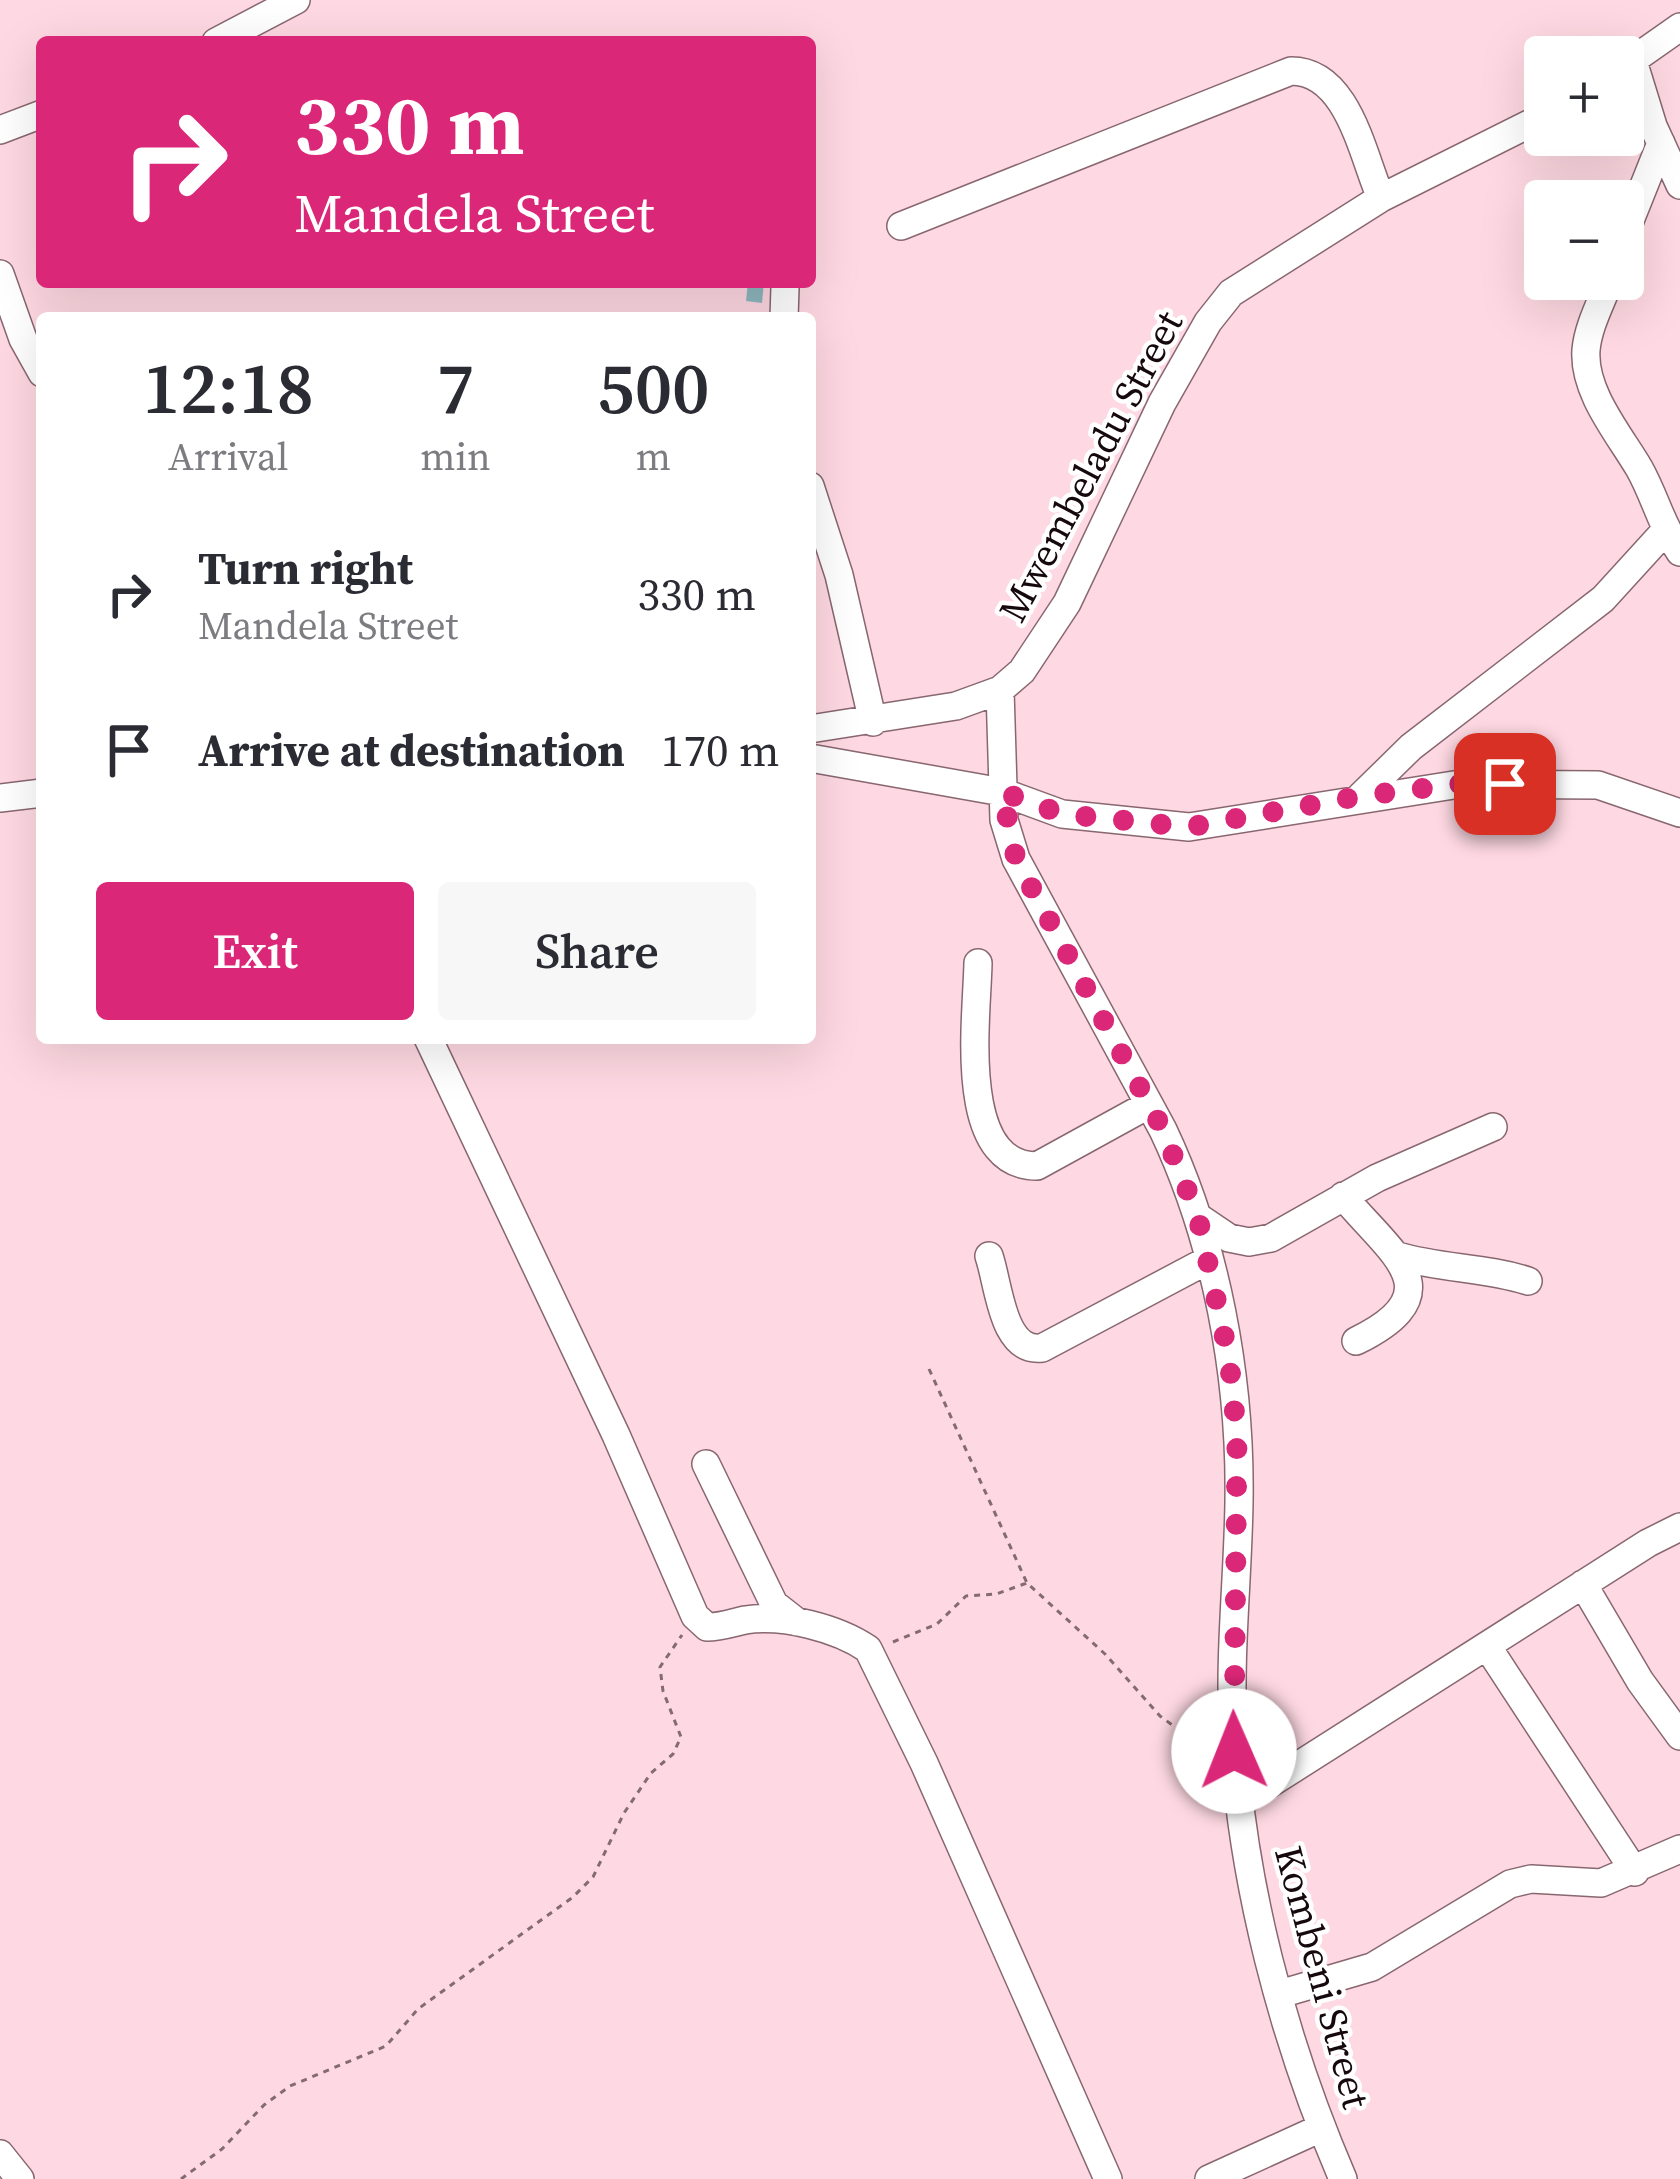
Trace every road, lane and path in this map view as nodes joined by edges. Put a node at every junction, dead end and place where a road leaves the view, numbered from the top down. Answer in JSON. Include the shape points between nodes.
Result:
{"nodes":[{"id":1,"x":296,"y":0,"type":"edge"},
{"id":2,"x":1678,"y":34,"type":"edge"},
{"id":3,"x":227,"y":36,"type":"edge"},
{"id":4,"x":1644,"y":54,"type":"edge"},
{"id":5,"x":1644,"y":104,"type":"edge"},
{"id":6,"x":36,"y":116,"type":"edge"},
{"id":7,"x":1524,"y":126,"type":"edge"},
{"id":8,"x":0,"y":130,"type":"edge"},
{"id":9,"x":1660,"y":143,"type":"junction"},
{"id":10,"x":1644,"y":184,"type":"edge"},
{"id":11,"x":1680,"y":184,"type":"edge"},
{"id":12,"x":1381,"y":198,"type":"junction"},
{"id":13,"x":901,"y":226,"type":"dead end"},
{"id":14,"x":0,"y":274,"type":"edge"},
{"id":15,"x":1603,"y":300,"type":"edge"},
{"id":16,"x":36,"y":363,"type":"edge"},
{"id":17,"x":816,"y":504,"type":"edge"},
{"id":18,"x":1672,"y":541,"type":"edge"},
{"id":19,"x":1000,"y":690,"type":"junction"},
{"id":20,"x":873,"y":722,"type":"junction"},
{"id":21,"x":816,"y":728,"type":"edge"},
{"id":22,"x":816,"y":759,"type":"edge"},
{"id":23,"x":1002,"y":792,"type":"junction"},
{"id":24,"x":36,"y":794,"type":"edge"},
{"id":25,"x":1361,"y":796,"type":"junction"},
{"id":26,"x":0,"y":798,"type":"edge"},
{"id":27,"x":1680,"y":813,"type":"edge"},
{"id":28,"x":978,"y":963,"type":"dead end"},
{"id":29,"x":431,"y":1044,"type":"edge"},
{"id":30,"x":1148,"y":1105,"type":"junction"},
{"id":31,"x":1493,"y":1127,"type":"dead end"},
{"id":32,"x":1342,"y":1196,"type":"junction"},
{"id":33,"x":1198,"y":1217,"type":"junction"},
{"id":34,"x":989,"y":1256,"type":"dead end"},
{"id":35,"x":1398,"y":1256,"type":"junction"},
{"id":36,"x":1208,"y":1260,"type":"junction"},
{"id":37,"x":1528,"y":1280,"type":"dead end"},
{"id":38,"x":1357,"y":1341,"type":"dead end"},
{"id":39,"x":929,"y":1370,"type":"dead end"},
{"id":40,"x":706,"y":1464,"type":"dead end"},
{"id":41,"x":1680,"y":1527,"type":"edge"},
{"id":42,"x":1027,"y":1583,"type":"junction"},
{"id":43,"x":1583,"y":1584,"type":"junction"},
{"id":44,"x":695,"y":1616,"type":"junction"},
{"id":45,"x":797,"y":1622,"type":"junction"},
{"id":46,"x":1487,"y":1646,"type":"junction"},
{"id":47,"x":868,"y":1648,"type":"junction"},
{"id":48,"x":1680,"y":1736,"type":"edge"},
{"id":49,"x":1239,"y":1790,"type":"junction"},
{"id":50,"x":1680,"y":1849,"type":"edge"},
{"id":51,"x":1635,"y":1872,"type":"junction"},
{"id":52,"x":1280,"y":1994,"type":"junction"},
{"id":53,"x":1321,"y":2128,"type":"junction"},
{"id":54,"x":0,"y":2154,"type":"edge"},
{"id":55,"x":20,"y":2179,"type":"edge"},
{"id":56,"x":181,"y":2179,"type":"edge"},
{"id":57,"x":1108,"y":2179,"type":"edge"},
{"id":58,"x":1209,"y":2179,"type":"edge"},
{"id":59,"x":1343,"y":2179,"type":"edge"}],
"edges":[{"from":1,"to":3,"type":"street"},
{"from":2,"to":4,"type":"street"},
{"from":5,"to":9,"type":"street"},
{"from":6,"to":8,"type":"street"},
{"from":7,"to":12,"type":"street","name":"Mwembeladu Street"},
{"from":9,"to":10,"type":"street"},
{"from":9,"to":11,"type":"street"},
{"from":12,"to":13,"type":"street","via":[[1335,89],[1310,71],[1291,71]]},
{"from":12,"to":19,"type":"street","name":"Mwembeladu Street","via":[[1254,274],[1208,322],[1067,603]]},
{"from":14,"to":16,"type":"street"},
{"from":15,"to":18,"type":"street","via":[[1586,352],[1600,404]]},
{"from":17,"to":20,"type":"street"},
{"from":18,"to":25,"type":"street","via":[[1411,747]]},
{"from":19,"to":20,"type":"street"},
{"from":19,"to":23,"type":"street","name":"Kombeni Street"},
{"from":20,"to":21,"type":"street"},
{"from":22,"to":23,"type":"street"},
{"from":23,"to":25,"type":"street","via":[[1062,814],[1189,827]]},
{"from":23,"to":30,"type":"street","name":"Kombeni Street","via":[[1016,859]]},
{"from":24,"to":26,"type":"street"},
{"from":25,"to":27,"type":"street","via":[[1460,784],[1598,785]]},
{"from":28,"to":30,"type":"street","via":[[978,1102],[998,1153],[1018,1166],[1037,1166]]},
{"from":29,"to":44,"type":"street"},
{"from":30,"to":33,"type":"street","name":"Kombeni Street"},
{"from":31,"to":32,"type":"street"},
{"from":32,"to":33,"type":"street","via":[[1271,1238],[1249,1242]]},
{"from":32,"to":35,"type":"street"},
{"from":33,"to":36,"type":"street","name":"Kombeni Street"},
{"from":34,"to":36,"type":"street","via":[[1007,1321],[1030,1349]]},
{"from":35,"to":37,"type":"street"},
{"from":35,"to":38,"type":"street","via":[[1408,1303]]},
{"from":36,"to":49,"type":"street","name":"Kombeni Street","via":[[1237,1437],[1232,1724]]},
{"from":39,"to":42,"type":"path"},
{"from":40,"to":45,"type":"street","via":[[774,1604]]},
{"from":41,"to":43,"type":"street"},
{"from":42,"to":47,"type":"path","via":[[966,1596],[922,1632]]},
{"from":42,"to":49,"type":"path"},
{"from":43,"to":46,"type":"street"},
{"from":43,"to":48,"type":"street"},
{"from":44,"to":45,"type":"street","via":[[706,1627]]},
{"from":44,"to":56,"type":"path","via":[[660,1667],[681,1737],[624,1813],[592,1877],[418,2009],[386,2047],[290,2086]]},
{"from":45,"to":47,"type":"street"},
{"from":46,"to":49,"type":"street"},
{"from":46,"to":51,"type":"street"},
{"from":47,"to":57,"type":"street"},
{"from":49,"to":52,"type":"street","name":"Kombeni Street"},
{"from":50,"to":51,"type":"street"},
{"from":51,"to":52,"type":"street","via":[[1600,1882],[1510,1884],[1372,1967]]},
{"from":52,"to":53,"type":"street","name":"Kombeni Street"},
{"from":53,"to":58,"type":"street"},
{"from":53,"to":59,"type":"street","name":"Kombeni Street"},
{"from":54,"to":55,"type":"street"}]}
